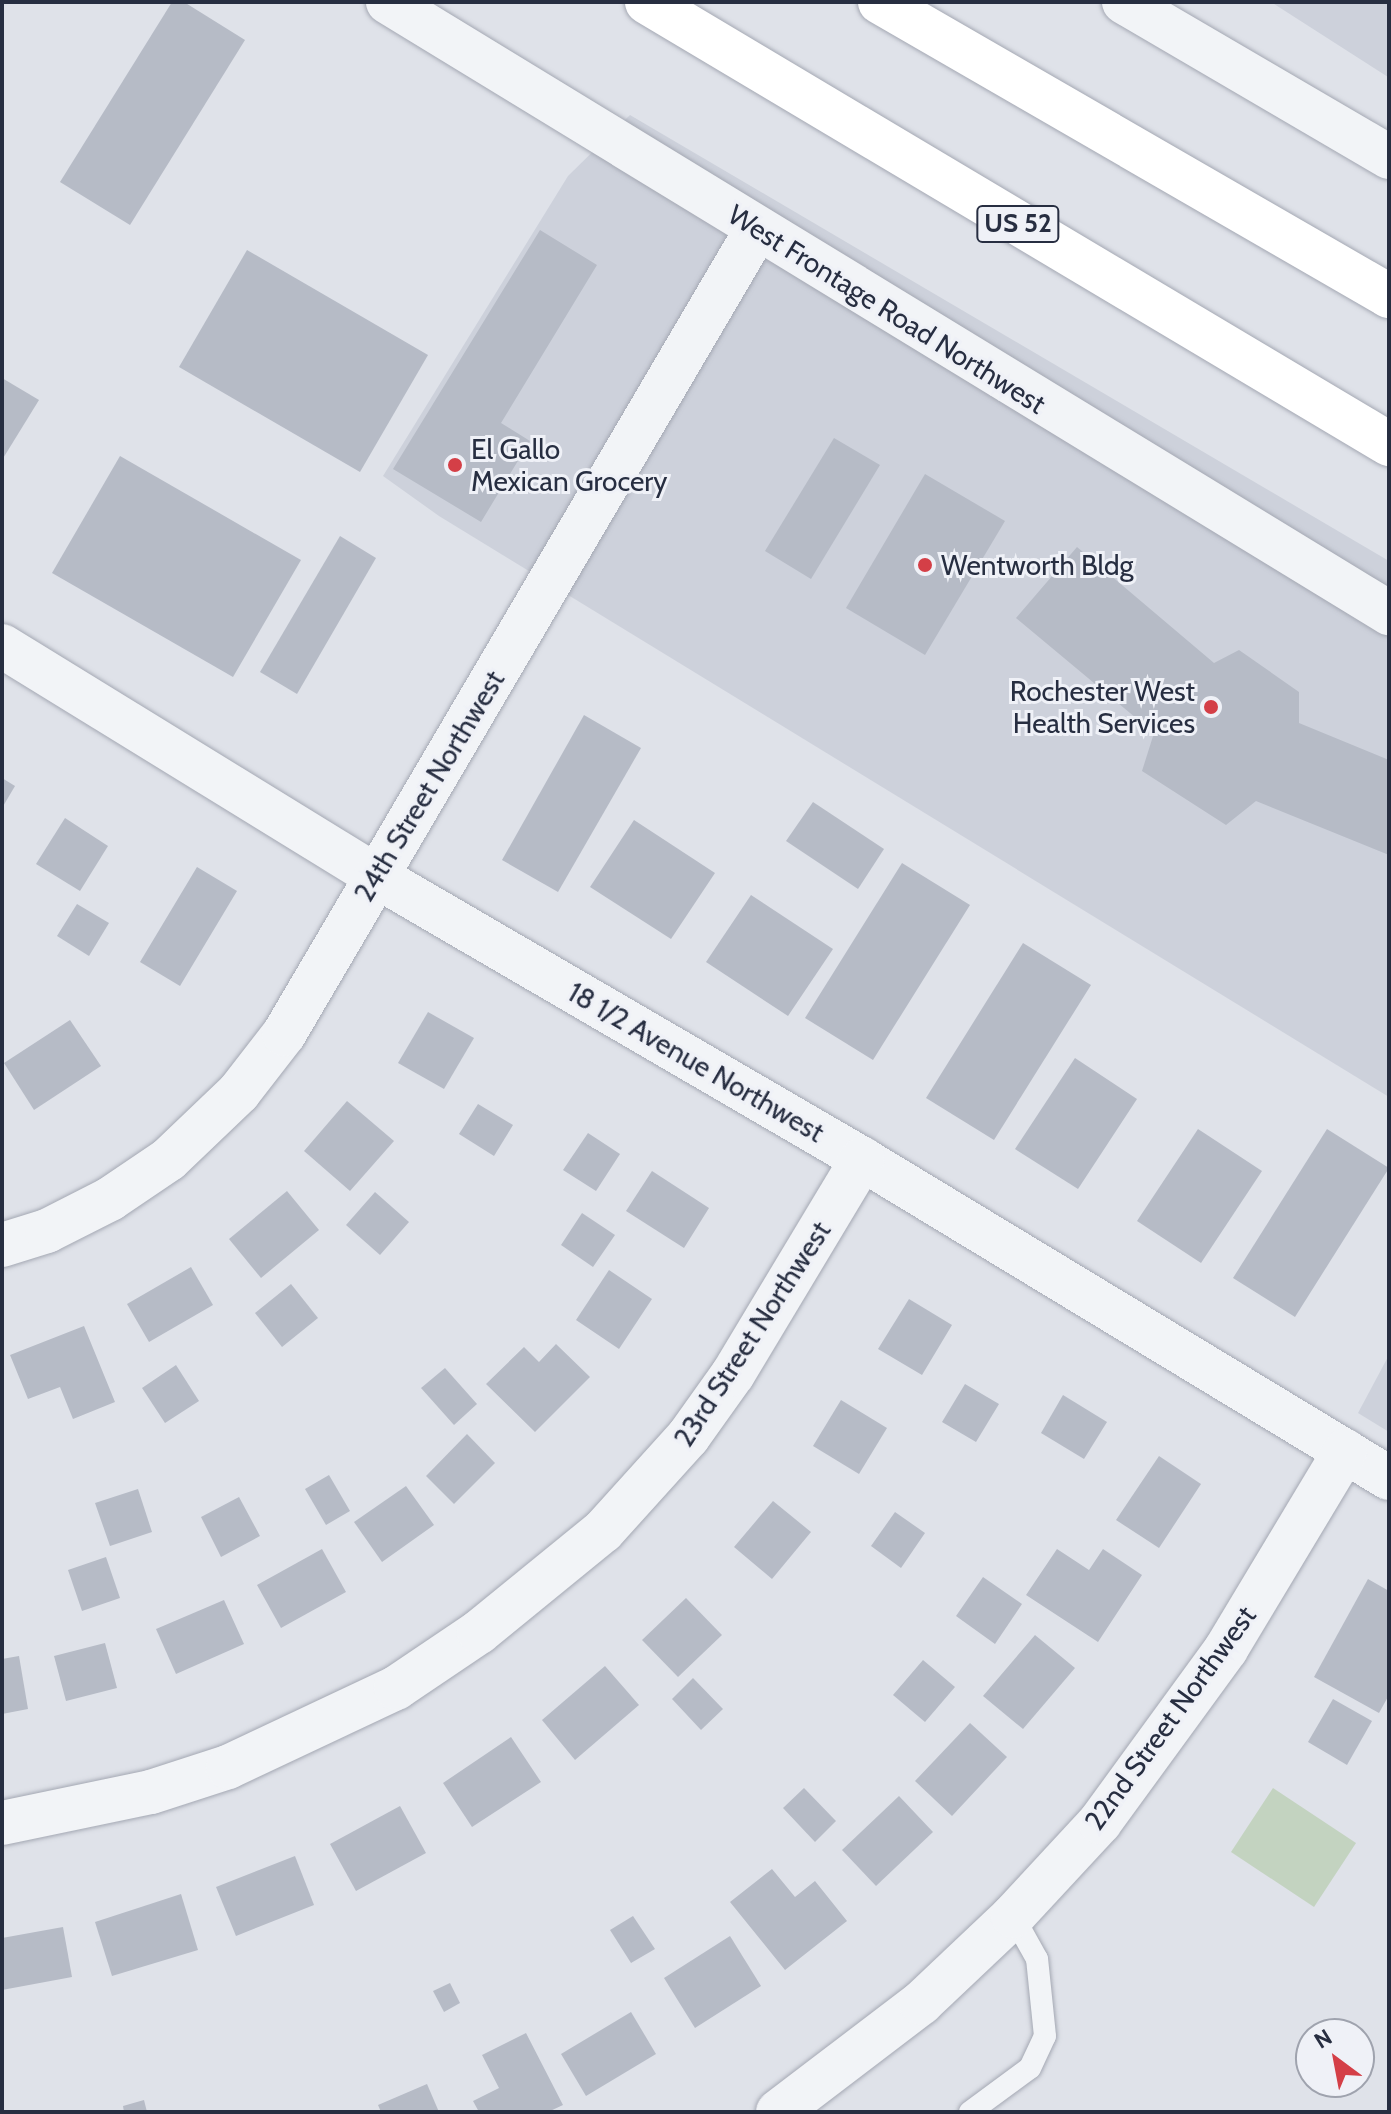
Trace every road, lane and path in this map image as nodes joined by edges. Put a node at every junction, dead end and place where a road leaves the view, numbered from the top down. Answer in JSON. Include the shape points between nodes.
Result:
{"nodes":[{"id":1,"x":388,"y":2,"type":"edge"},
{"id":2,"x":647,"y":2,"type":"edge"},
{"id":3,"x":880,"y":2,"type":"edge"},
{"id":4,"x":1124,"y":2,"type":"edge"},
{"id":5,"x":1389,"y":157,"type":"edge"},
{"id":6,"x":757,"y":229,"type":"junction"},
{"id":7,"x":1389,"y":296,"type":"edge"},
{"id":8,"x":1389,"y":444,"type":"edge"},
{"id":9,"x":1389,"y":613,"type":"edge"},
{"id":10,"x":2,"y":646,"type":"edge"},
{"id":11,"x":376,"y":876,"type":"junction"},
{"id":12,"x":862,"y":1159,"type":"junction"},
{"id":13,"x":2,"y":1245,"type":"edge"},
{"id":14,"x":1345,"y":1451,"type":"junction"},
{"id":15,"x":1389,"y":1478,"type":"edge"},
{"id":16,"x":2,"y":1823,"type":"edge"},
{"id":17,"x":1013,"y":1916,"type":"junction"},
{"id":18,"x":778,"y":2112,"type":"edge"},
{"id":19,"x":970,"y":2112,"type":"edge"}],
"edges":[{"from":1,"to":6,"type":"street","name":"West Frontage Road Northwest"},
{"from":2,"to":8,"type":"highway","number":"US 52"},
{"from":3,"to":7,"type":"highway"},
{"from":4,"to":5,"type":"street"},
{"from":6,"to":9,"type":"street","name":"West Frontage Road Northwest"},
{"from":6,"to":11,"type":"street","name":"24th Street Northwest"},
{"from":10,"to":11,"type":"street","name":"18 1/2 Avenue Northwest"},
{"from":11,"to":12,"type":"street","name":"18 1/2 Avenue Northwest"},
{"from":11,"to":13,"type":"street","name":"24th Street Northwest","via":[[284,1034],[217,1116],[169,1159],[110,1199],[47,1231]]},
{"from":12,"to":14,"type":"street","name":"18 1/2 Avenue Northwest"},
{"from":12,"to":16,"type":"street","name":"23rd Street Northwest","via":[[733,1374],[688,1437],[603,1531],[479,1632],[396,1688],[228,1767],[151,1792]]},
{"from":14,"to":15,"type":"street","name":"18 1/2 Avenue Northwest"},
{"from":14,"to":17,"type":"street","name":"22nd Street Northwest","via":[[1226,1649],[1161,1741],[1100,1822]]},
{"from":17,"to":18,"type":"street","name":"22nd Street Northwest","via":[[921,2003]]},
{"from":17,"to":19,"type":"lane","via":[[1037,1959],[1045,2036],[1030,2068]]}]}
